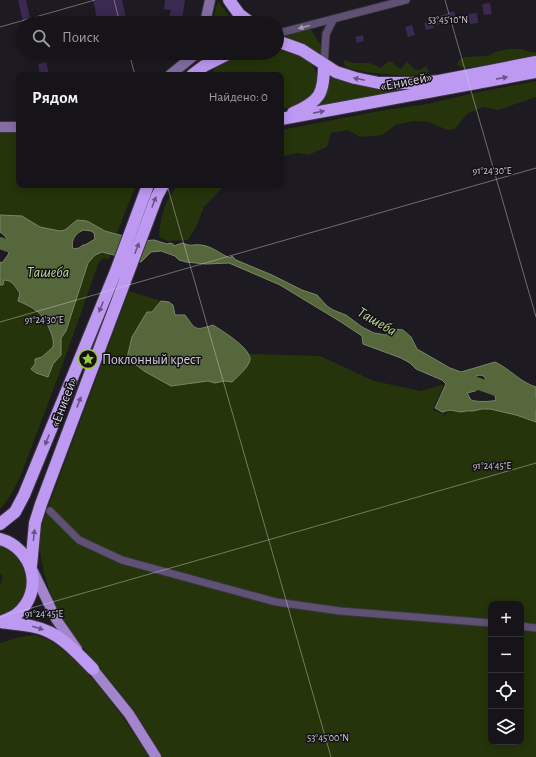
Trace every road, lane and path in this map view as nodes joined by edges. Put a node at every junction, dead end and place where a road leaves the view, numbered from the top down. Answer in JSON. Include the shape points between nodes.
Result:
{"nodes":[{"id":1,"x":210,"y":0,"type":"edge"},
{"id":2,"x":229,"y":0,"type":"edge"},
{"id":3,"x":406,"y":0,"type":"edge"},
{"id":4,"x":207,"y":16,"type":"edge"},
{"id":5,"x":242,"y":16,"type":"edge"},
{"id":6,"x":333,"y":20,"type":"junction"},
{"id":7,"x":284,"y":32,"type":"edge"},
{"id":8,"x":284,"y":44,"type":"edge"},
{"id":9,"x":188,"y":60,"type":"edge"},
{"id":10,"x":195,"y":60,"type":"edge"},
{"id":11,"x":218,"y":60,"type":"edge"},
{"id":12,"x":536,"y":62,"type":"edge"},
{"id":13,"x":324,"y":65,"type":"junction"},
{"id":14,"x":174,"y":72,"type":"edge"},
{"id":15,"x":192,"y":72,"type":"edge"},
{"id":16,"x":196,"y":72,"type":"edge"},
{"id":17,"x":536,"y":72,"type":"edge"},
{"id":18,"x":284,"y":117,"type":"edge"},
{"id":19,"x":284,"y":117,"type":"edge"},
{"id":20,"x":0,"y":127,"type":"edge"},
{"id":21,"x":16,"y":127,"type":"edge"},
{"id":22,"x":147,"y":188,"type":"edge"},
{"id":23,"x":161,"y":188,"type":"edge"},
{"id":24,"x":142,"y":218,"type":"junction"},
{"id":25,"x":122,"y":273,"type":"junction"},
{"id":26,"x":50,"y":511,"type":"dead end"},
{"id":27,"x":0,"y":524,"type":"edge"},
{"id":28,"x":0,"y":538,"type":"edge"},
{"id":29,"x":31,"y":566,"type":"junction"},
{"id":30,"x":0,"y":622,"type":"edge"},
{"id":31,"x":488,"y":623,"type":"edge"},
{"id":32,"x":524,"y":626,"type":"edge"},
{"id":33,"x":536,"y":628,"type":"edge"},
{"id":34,"x":92,"y":669,"type":"junction"},
{"id":35,"x":156,"y":757,"type":"edge"}],
"edges":[{"from":1,"to":4,"type":"street"},
{"from":2,"to":5,"type":"highway"},
{"from":3,"to":6,"type":"street"},
{"from":6,"to":7,"type":"street","one_way":true},
{"from":6,"to":13,"type":"street","via":[[326,34]]},
{"from":8,"to":13,"type":"highway","name":"«Енисей»","via":[[302,50]]},
{"from":9,"to":14,"type":"street"},
{"from":10,"to":15,"type":"street"},
{"from":11,"to":16,"type":"highway"},
{"from":12,"to":13,"type":"highway","name":"«Енисей»","one_way":true,"via":[[439,81],[406,83],[379,83],[355,78]]},
{"from":13,"to":18,"type":"highway","name":"«Енисей»","via":[[324,85],[320,95],[309,105]]},
{"from":19,"to":17,"type":"highway","name":"«Енисей»","one_way":true},
{"from":20,"to":21,"type":"street"},
{"from":22,"to":24,"type":"highway","name":"«Енисей»"},
{"from":24,"to":23,"type":"highway","name":"«Енисей»","one_way":true},
{"from":24,"to":25,"type":"highway","name":"«Енисей»"},
{"from":25,"to":27,"type":"highway","name":"«Енисей»","one_way":true,"via":[[24,496],[15,512]]},
{"from":29,"to":25,"type":"highway","name":"«Енисей»","one_way":true,"via":[[35,523]]},
{"from":26,"to":31,"type":"street","via":[[79,540],[122,560],[276,602],[340,611]]},
{"from":28,"to":29,"type":"highway","name":"«Енисей»","via":[[23,552]]},
{"from":29,"to":30,"type":"highway","name":"«Енисей»","via":[[33,586],[27,602],[16,614]]},
{"from":29,"to":34,"type":"main road","via":[[56,619]]},
{"from":30,"to":34,"type":"highway","one_way":true,"via":[[35,627],[51,633],[72,648]]},
{"from":32,"to":33,"type":"street"},
{"from":34,"to":35,"type":"main road","via":[[129,714]]}]}
